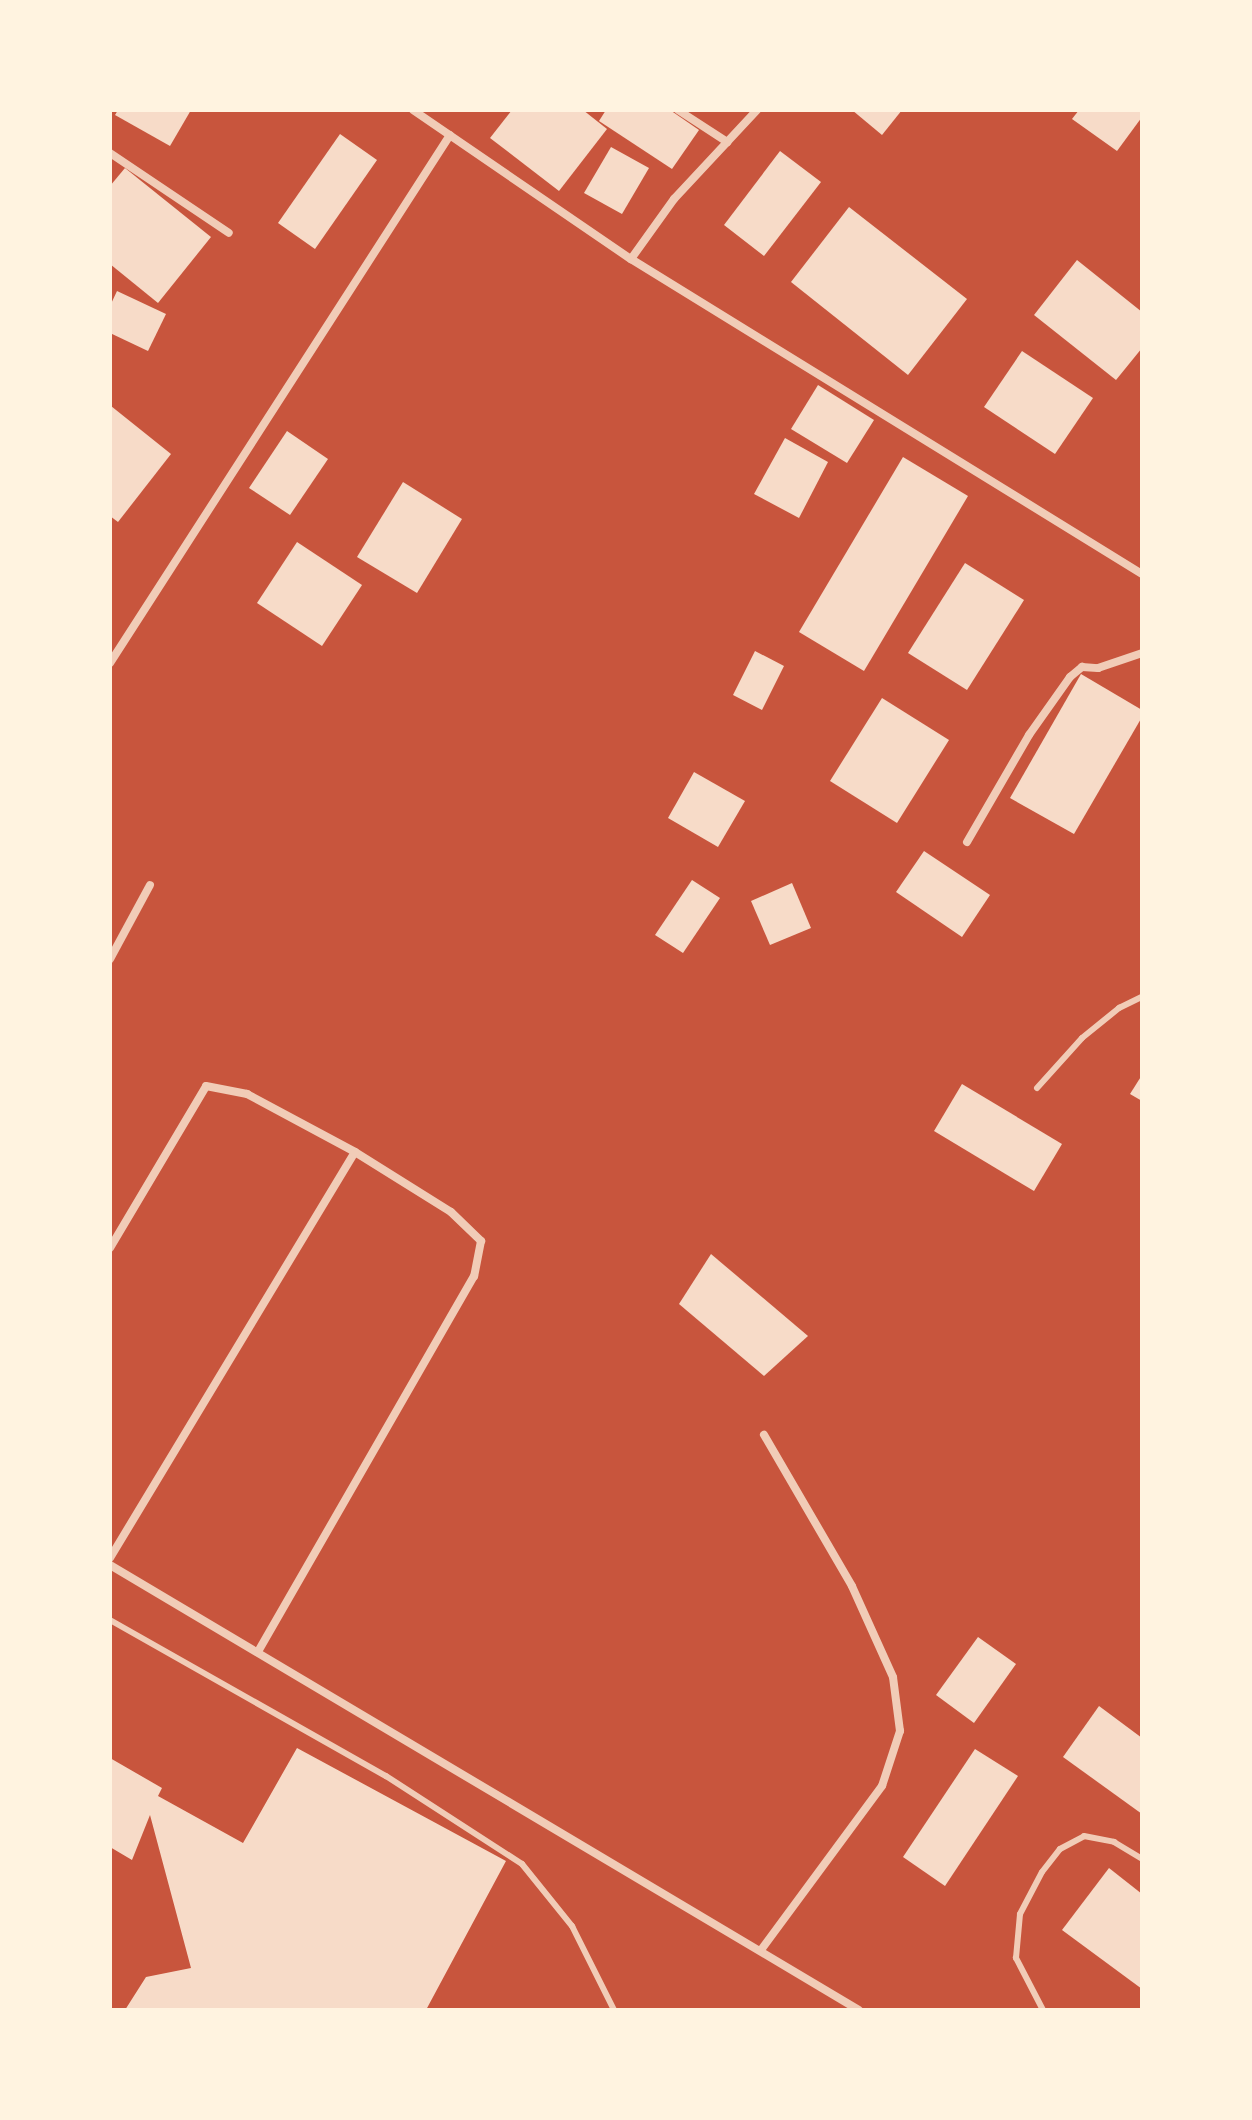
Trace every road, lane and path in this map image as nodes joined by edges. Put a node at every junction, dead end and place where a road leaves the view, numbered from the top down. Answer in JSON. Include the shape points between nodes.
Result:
{"nodes":[{"id":1,"x":413,"y":110,"type":"edge"},
{"id":2,"x":678,"y":110,"type":"edge"},
{"id":3,"x":757,"y":110,"type":"edge"},
{"id":4,"x":450,"y":135,"type":"junction"},
{"id":5,"x":727,"y":142,"type":"junction"},
{"id":6,"x":110,"y":153,"type":"edge"},
{"id":7,"x":229,"y":233,"type":"dead end"},
{"id":8,"x":631,"y":259,"type":"junction"},
{"id":9,"x":1142,"y":574,"type":"edge"},
{"id":10,"x":1142,"y":653,"type":"edge"},
{"id":11,"x":110,"y":663,"type":"edge"},
{"id":12,"x":967,"y":842,"type":"dead end"},
{"id":13,"x":150,"y":885,"type":"dead end"},
{"id":14,"x":110,"y":959,"type":"edge"},
{"id":15,"x":1142,"y":997,"type":"edge"},
{"id":16,"x":1037,"y":1088,"type":"dead end"},
{"id":17,"x":355,"y":1152,"type":"junction"},
{"id":18,"x":110,"y":1248,"type":"edge"},
{"id":19,"x":764,"y":1435,"type":"dead end"},
{"id":20,"x":110,"y":1558,"type":"edge"},
{"id":21,"x":110,"y":1565,"type":"edge"},
{"id":22,"x":110,"y":1620,"type":"edge"},
{"id":23,"x":258,"y":1652,"type":"junction"},
{"id":24,"x":1142,"y":1859,"type":"edge"},
{"id":25,"x":761,"y":1950,"type":"junction"},
{"id":26,"x":614,"y":2010,"type":"edge"},
{"id":27,"x":859,"y":2010,"type":"edge"},
{"id":28,"x":1043,"y":2010,"type":"edge"}],
"edges":[{"from":1,"to":4,"type":"street"},
{"from":2,"to":5,"type":"street"},
{"from":3,"to":5,"type":"street"},
{"from":4,"to":8,"type":"street"},
{"from":4,"to":11,"type":"street"},
{"from":5,"to":8,"type":"street","via":[[674,199]]},
{"from":6,"to":7,"type":"street"},
{"from":8,"to":9,"type":"street"},
{"from":10,"to":12,"type":"street","via":[[1098,668],[1082,667],[1070,677]]},
{"from":13,"to":14,"type":"street"},
{"from":15,"to":16,"type":"lane","via":[[1082,1038]]},
{"from":17,"to":18,"type":"street","via":[[247,1094],[206,1086]]},
{"from":17,"to":20,"type":"street"},
{"from":17,"to":23,"type":"street","via":[[451,1212],[481,1241],[474,1276]]},
{"from":19,"to":25,"type":"street","via":[[852,1586],[893,1677],[900,1731],[882,1786]]},
{"from":21,"to":23,"type":"street"},
{"from":22,"to":26,"type":"lane","via":[[386,1776],[522,1864],[572,1926]]},
{"from":23,"to":25,"type":"street"},
{"from":24,"to":28,"type":"lane","via":[[1114,1842],[1084,1836],[1060,1849],[1042,1872],[1020,1914],[1016,1958]]},
{"from":25,"to":27,"type":"street"}]}
